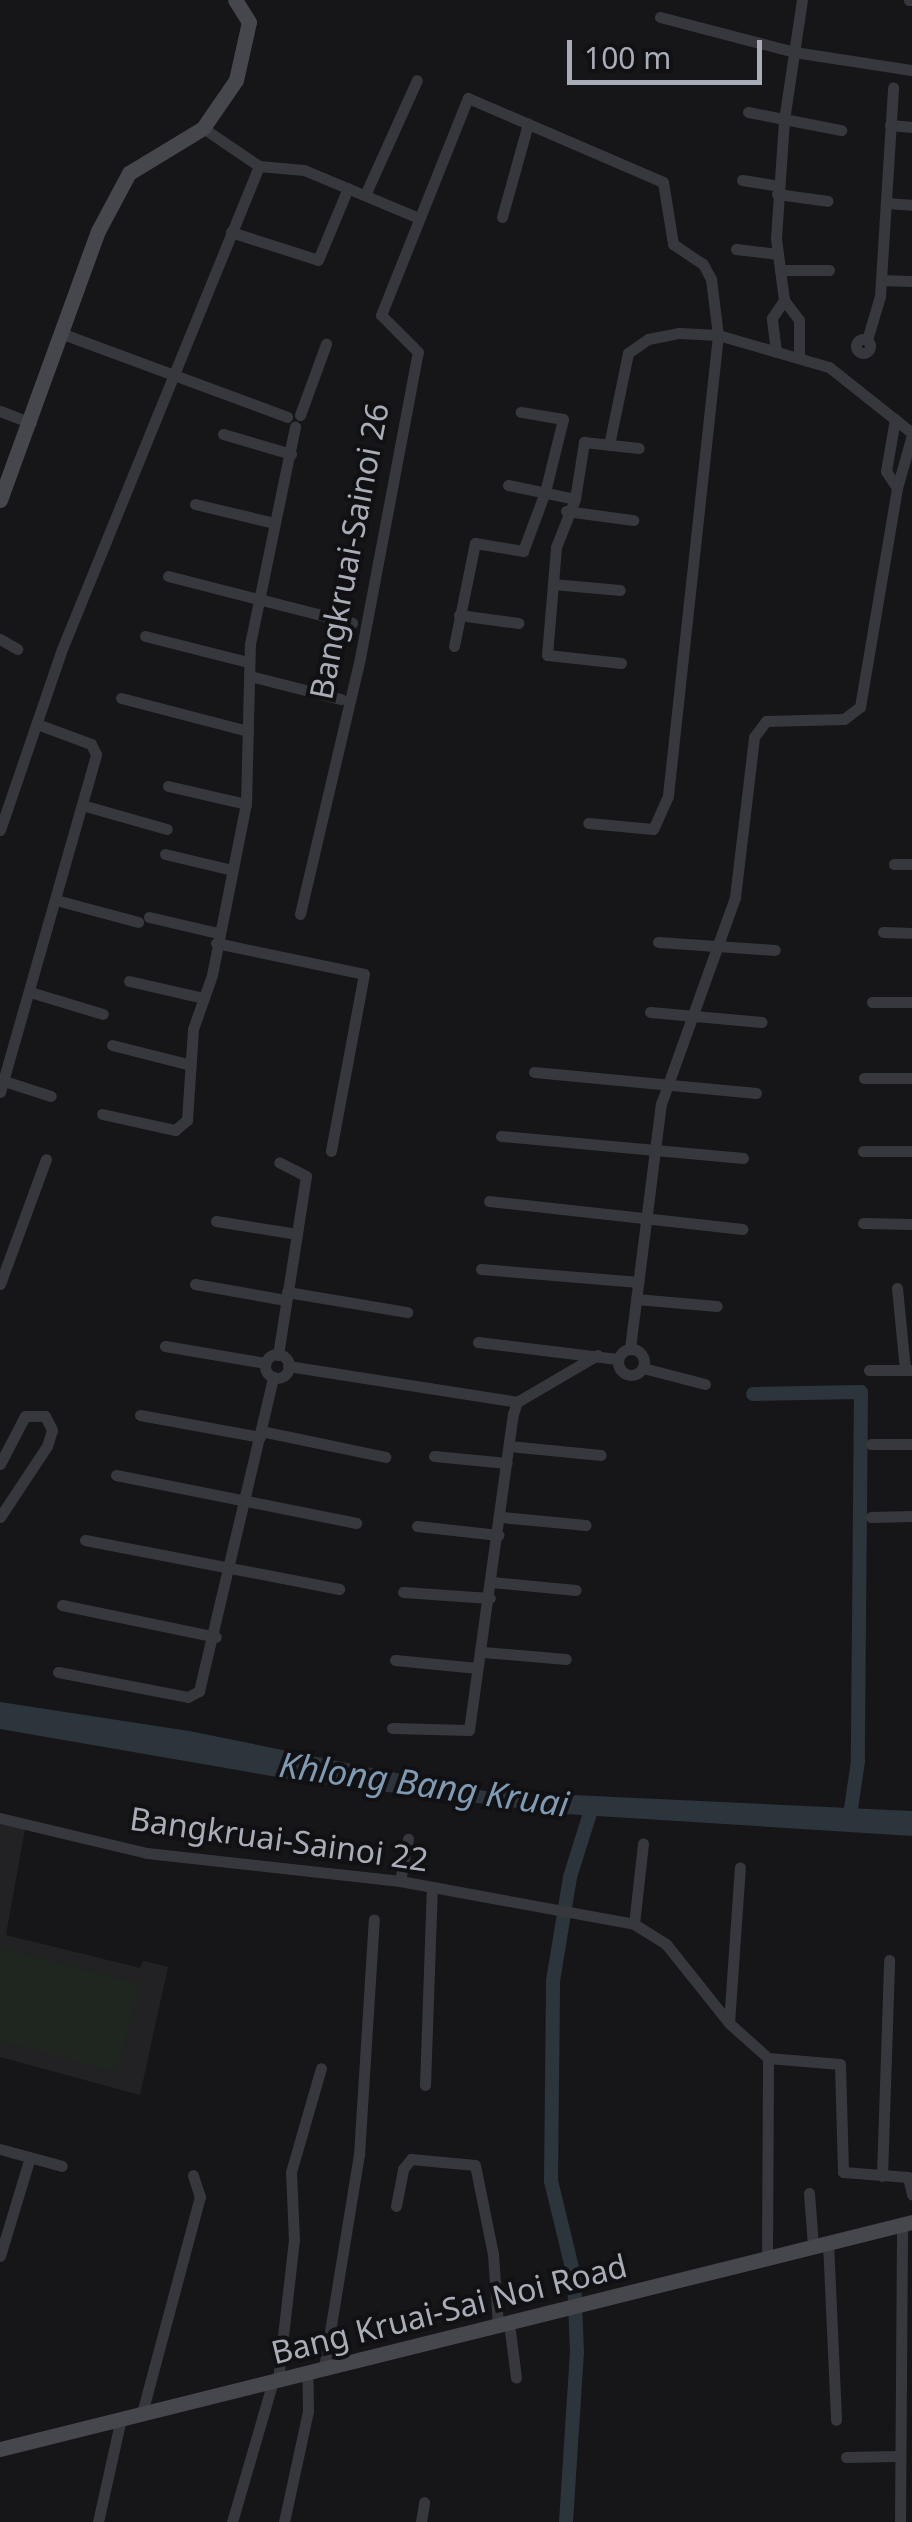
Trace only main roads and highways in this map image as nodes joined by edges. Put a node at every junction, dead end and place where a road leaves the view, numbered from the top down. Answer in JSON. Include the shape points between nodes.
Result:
{"nodes":[{"id":1,"x":244,"y":4,"type":"edge"},
{"id":2,"x":0,"y":499,"type":"edge"},
{"id":3,"x":907,"y":2223,"type":"edge"},
{"id":4,"x":0,"y":2449,"type":"edge"}],
"edges":[{"from":1,"to":2,"type":"main road","via":[[250,22],[236,80],[204,128],[129,172],[98,231]]},
{"from":3,"to":4,"type":"main road","name":"Bang Kruai-Sai Noi Road"}]}
